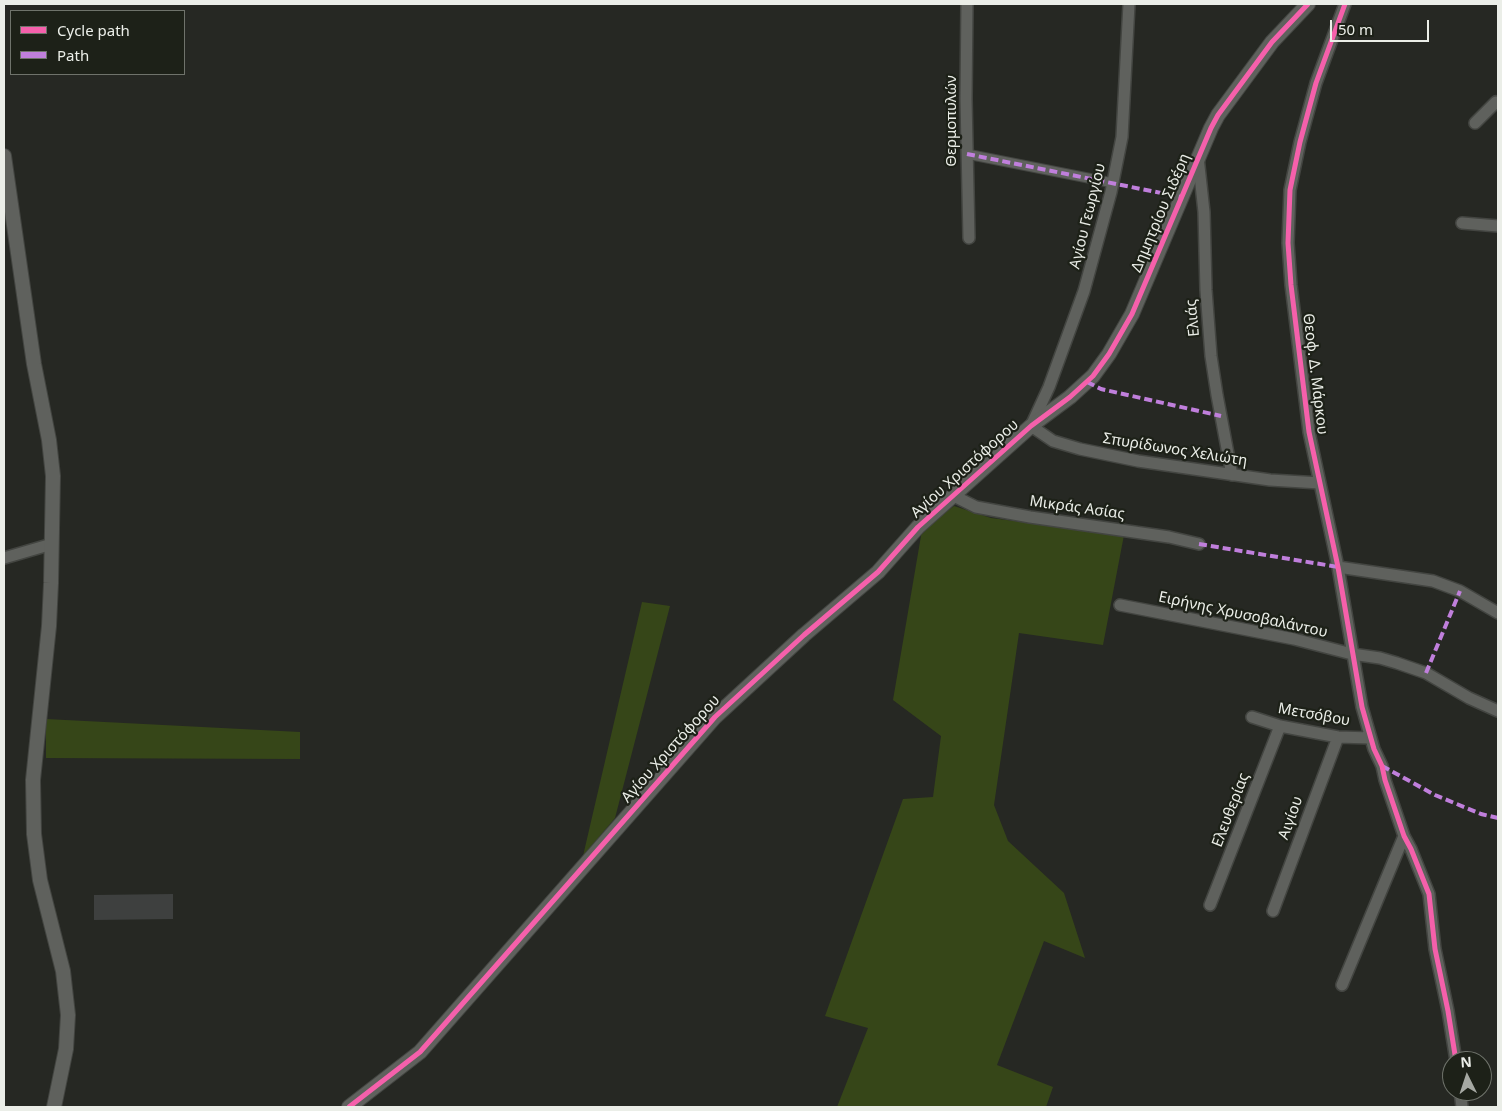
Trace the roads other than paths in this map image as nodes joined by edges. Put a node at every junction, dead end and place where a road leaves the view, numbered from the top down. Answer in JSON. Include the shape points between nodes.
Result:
{"nodes":[{"id":1,"x":967,"y":4,"type":"edge"},
{"id":2,"x":1129,"y":4,"type":"edge"},
{"id":3,"x":1308,"y":4,"type":"edge"},
{"id":4,"x":1345,"y":4,"type":"edge"},
{"id":5,"x":1498,"y":103,"type":"edge"},
{"id":6,"x":1475,"y":123,"type":"dead end"},
{"id":7,"x":967,"y":154,"type":"junction"},
{"id":8,"x":4,"y":156,"type":"edge"},
{"id":9,"x":1198,"y":157,"type":"junction"},
{"id":10,"x":1113,"y":183,"type":"junction"},
{"id":11,"x":1462,"y":224,"type":"dead end"},
{"id":12,"x":1498,"y":226,"type":"edge"},
{"id":13,"x":969,"y":238,"type":"dead end"},
{"id":14,"x":1031,"y":426,"type":"junction"},
{"id":15,"x":1232,"y":475,"type":"junction"},
{"id":16,"x":1320,"y":483,"type":"junction"},
{"id":17,"x":954,"y":496,"type":"junction"},
{"id":18,"x":52,"y":544,"type":"junction"},
{"id":19,"x":1199,"y":544,"type":"dead end"},
{"id":20,"x":4,"y":558,"type":"edge"},
{"id":21,"x":1338,"y":568,"type":"junction"},
{"id":22,"x":1120,"y":605,"type":"dead end"},
{"id":23,"x":1498,"y":613,"type":"edge"},
{"id":24,"x":1352,"y":654,"type":"junction"},
{"id":25,"x":1498,"y":711,"type":"edge"},
{"id":26,"x":1252,"y":717,"type":"dead end"},
{"id":27,"x":1280,"y":726,"type":"junction"},
{"id":28,"x":1338,"y":737,"type":"junction"},
{"id":29,"x":1372,"y":743,"type":"junction"},
{"id":30,"x":1404,"y":836,"type":"junction"},
{"id":31,"x":1210,"y":905,"type":"dead end"},
{"id":32,"x":1273,"y":911,"type":"dead end"},
{"id":33,"x":1342,"y":985,"type":"dead end"},
{"id":34,"x":1454,"y":1051,"type":"edge"},
{"id":35,"x":54,"y":1107,"type":"edge"},
{"id":36,"x":349,"y":1107,"type":"edge"}],
"edges":[{"from":1,"to":7,"type":"street","name":"Θερμοπυλών"},
{"from":2,"to":10,"type":"street","name":"Αγίου Γεωργίου","via":[[1122,137]]},
{"from":3,"to":9,"type":"street","name":"Δημητρίου Σιδέρη","via":[[1272,42],[1227,102]]},
{"from":4,"to":16,"type":"street","name":"Θεοφ. Δ. Μάρκου","via":[[1316,83],[1290,190],[1288,243],[1291,285],[1309,432]]},
{"from":5,"to":6,"type":"street"},
{"from":7,"to":10,"type":"street"},
{"from":7,"to":13,"type":"street","name":"Θερμοπυλών"},
{"from":8,"to":18,"type":"street","via":[[34,364],[49,440],[53,476]]},
{"from":9,"to":14,"type":"street","name":"Δημητρίου Σιδέρη","via":[[1132,314],[1109,354],[1093,376]]},
{"from":9,"to":15,"type":"street","name":"Ελιάς","via":[[1212,356]]},
{"from":10,"to":14,"type":"street","name":"Αγίου Γεωργίου","via":[[1084,291],[1049,387]]},
{"from":11,"to":12,"type":"street"},
{"from":14,"to":15,"type":"street","name":"Σπυρίδωνος Χελιώτη","via":[[1053,441],[1080,449]]},
{"from":14,"to":17,"type":"street","name":"Αγίου Χριστόφορου"},
{"from":15,"to":16,"type":"street","name":"Σπυρίδωνος Χελιώτη"},
{"from":16,"to":21,"type":"street","name":"Θεοφ. Δ. Μάρκου"},
{"from":17,"to":19,"type":"street","name":"Μικράς Ασίας","via":[[976,506],[1021,516]]},
{"from":17,"to":36,"type":"street","name":"Αγίου Χριστόφορου","via":[[918,527],[878,572],[715,717],[420,1052]]},
{"from":18,"to":20,"type":"street"},
{"from":18,"to":35,"type":"street","via":[[49,626],[33,780],[34,834],[40,880],[64,971],[68,1015],[66,1049]]},
{"from":21,"to":23,"type":"street","via":[[1433,581],[1460,591]]},
{"from":21,"to":24,"type":"street","name":"Θεοφ. Δ. Μάρκου"},
{"from":22,"to":24,"type":"street","name":"Ειρήνης Χρυσοβαλάντου"},
{"from":24,"to":25,"type":"street","name":"Ειρήνης Χρυσοβαλάντου","via":[[1426,673]]},
{"from":24,"to":29,"type":"street","name":"Θεοφ. Δ. Μάρκου"},
{"from":26,"to":27,"type":"street","name":"Μετσόβου"},
{"from":27,"to":28,"type":"street","name":"Μετσόβου"},
{"from":27,"to":31,"type":"street","name":"Ελευθερίας"},
{"from":28,"to":29,"type":"street","name":"Μετσόβου"},
{"from":28,"to":32,"type":"street","name":"Αιγίου"},
{"from":29,"to":30,"type":"street","name":"Θεοφ. Δ. Μάρκου"},
{"from":30,"to":33,"type":"street"},
{"from":30,"to":34,"type":"street","name":"Θεοφ. Δ. Μάρκου","via":[[1429,894],[1434,949]]}]}
